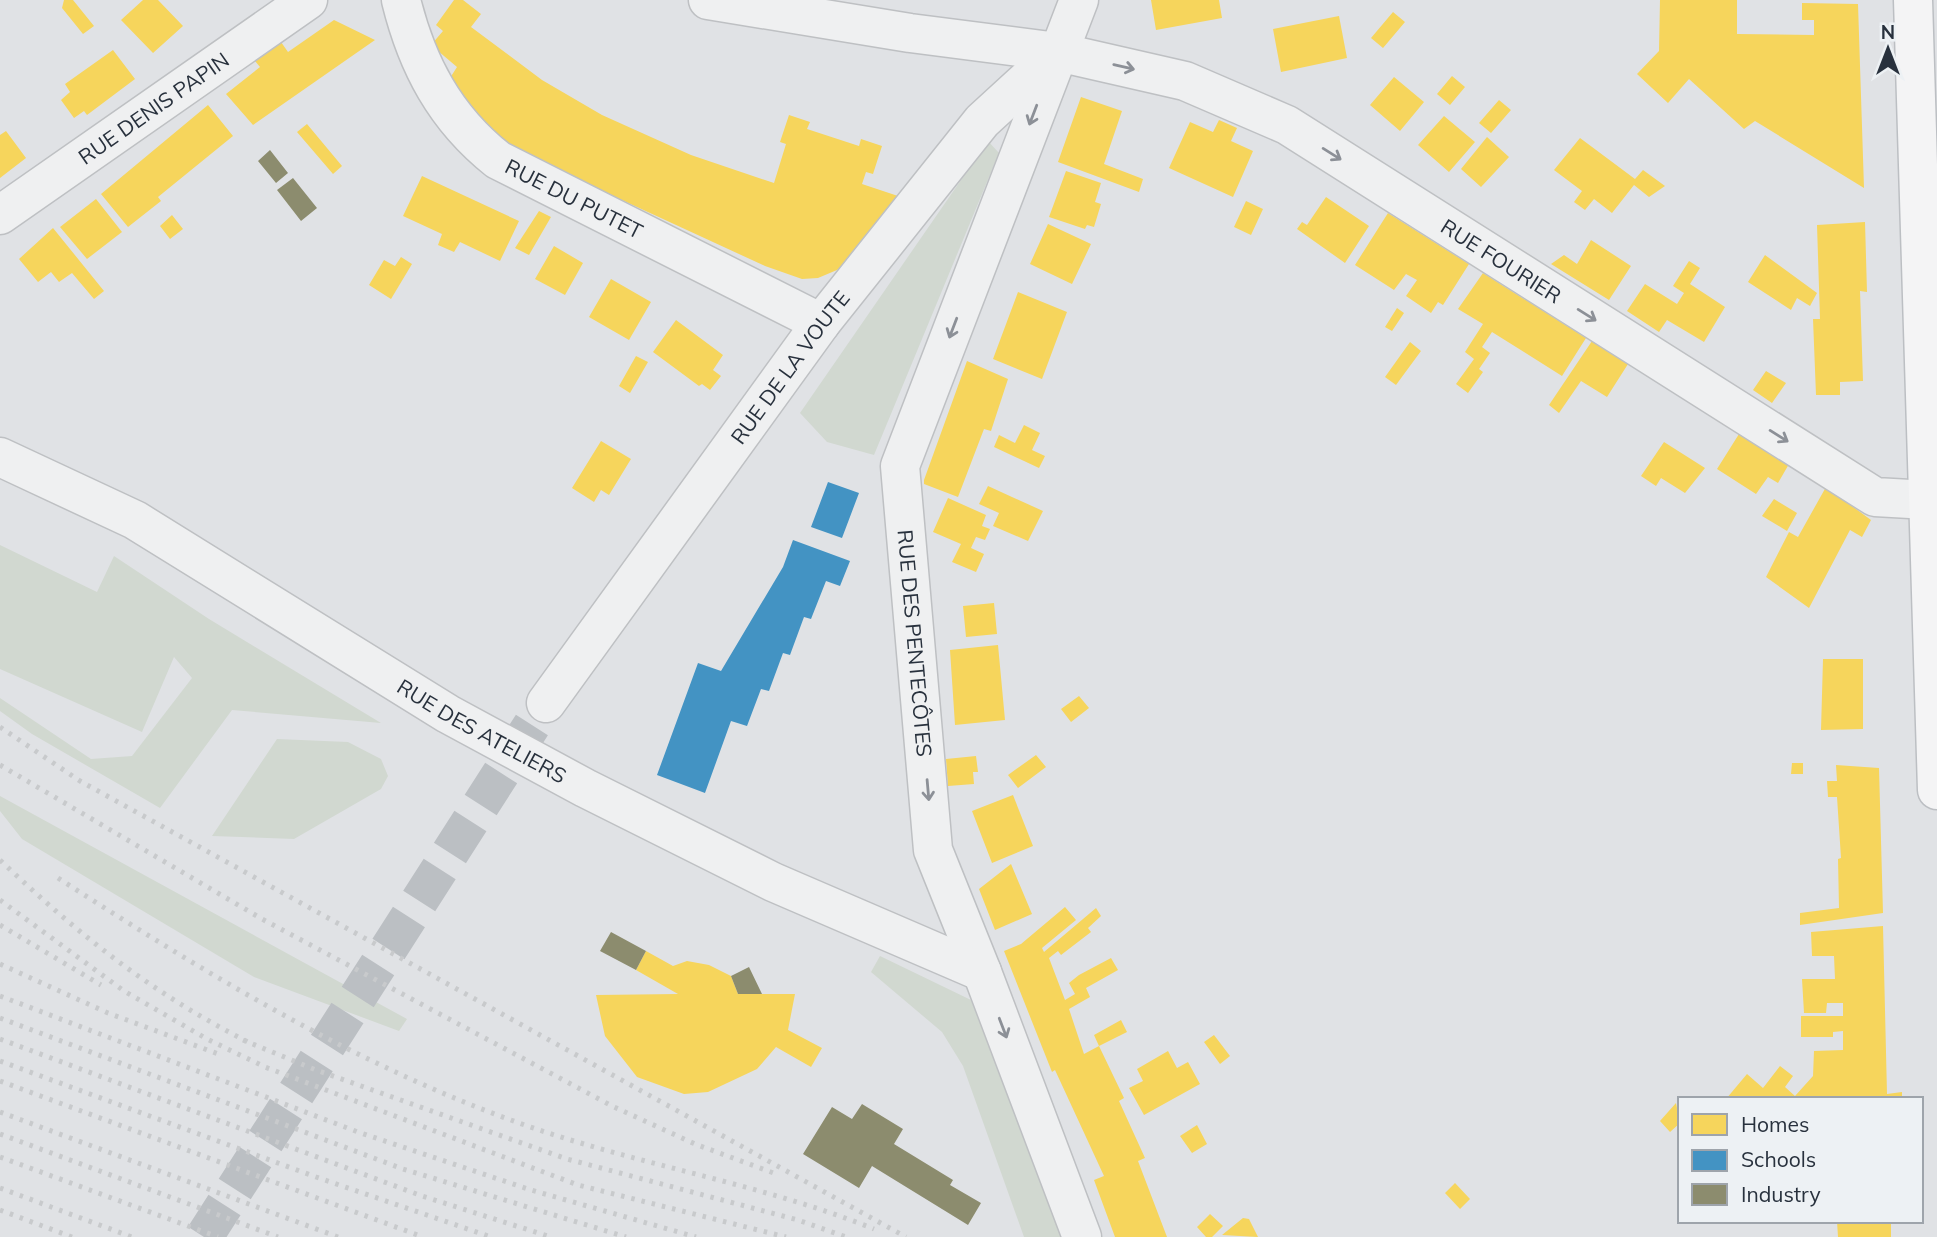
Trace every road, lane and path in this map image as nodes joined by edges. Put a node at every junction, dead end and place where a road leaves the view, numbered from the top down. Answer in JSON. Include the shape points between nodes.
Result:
{"nodes":[{"id":1,"x":308,"y":0,"type":"edge"},
{"id":2,"x":401,"y":0,"type":"edge"},
{"id":3,"x":708,"y":0,"type":"edge"},
{"id":4,"x":1079,"y":0,"type":"edge"},
{"id":5,"x":1913,"y":0,"type":"edge"},
{"id":6,"x":1058,"y":52,"type":"junction"},
{"id":7,"x":0,"y":215,"type":"edge"},
{"id":8,"x":821,"y":323,"type":"junction"},
{"id":9,"x":0,"y":457,"type":"edge"},
{"id":10,"x":1928,"y":500,"type":"junction"},
{"id":11,"x":1933,"y":562,"type":"edge"},
{"id":12,"x":546,"y":703,"type":"tunnel mouth"},
{"id":13,"x":1937,"y":790,"type":"edge"},
{"id":14,"x":982,"y":972,"type":"junction"},
{"id":15,"x":1082,"y":1237,"type":"edge"}],
"edges":[{"from":1,"to":7,"type":"street","name":"RUE DENIS PAPIN"},
{"from":2,"to":8,"type":"street","name":"RUE DU PUTET","via":[[413,43],[444,106],[472,139],[498,160]]},
{"from":3,"to":6,"type":"street","name":"RUE FOURIER"},
{"from":4,"to":6,"type":"street","name":"RUE DES PENTECÔTES"},
{"from":5,"to":10,"type":"main road"},
{"from":6,"to":8,"type":"street","name":"RUE DE LA VOUTE","via":[[982,121]]},
{"from":6,"to":10,"type":"street","name":"RUE FOURIER","one_way":true,"via":[[1185,81],[1287,125],[1875,497]]},
{"from":6,"to":14,"type":"street","name":"RUE DES PENTECÔTES","one_way":true,"via":[[900,466],[933,850]]},
{"from":8,"to":12,"type":"street","name":"RUE DE LA VOUTE"},
{"from":9,"to":14,"type":"street","name":"RUE DES ATELIERS","via":[[147,527],[448,714],[585,788],[773,882]]},
{"from":10,"to":11,"type":"main road"},
{"from":11,"to":13,"type":"main road"},
{"from":14,"to":15,"type":"street","name":"RUE DES PENTECÔTES","one_way":true}]}
